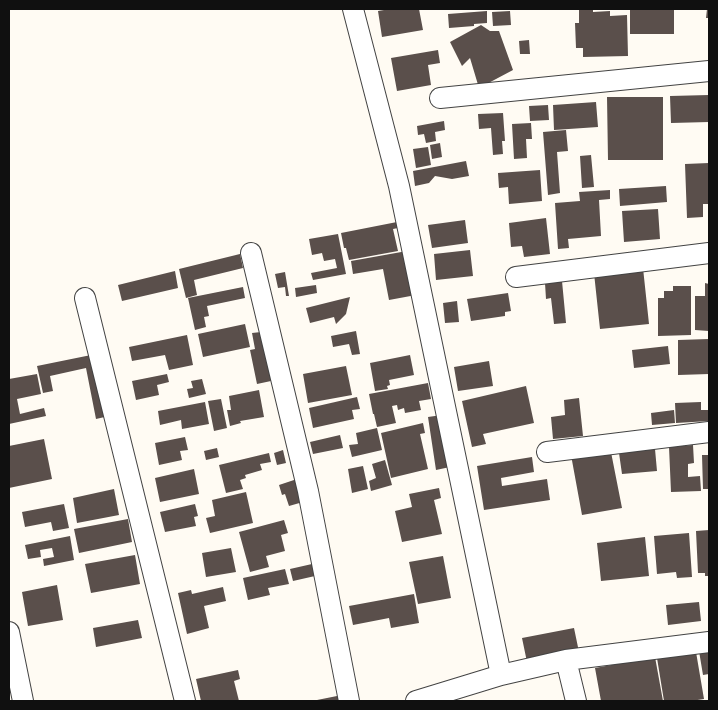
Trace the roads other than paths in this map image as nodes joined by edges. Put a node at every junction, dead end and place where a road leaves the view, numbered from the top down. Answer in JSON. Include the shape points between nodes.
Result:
{"nodes":[{"id":1,"x":353,"y":9,"type":"edge"},
{"id":2,"x":709,"y":71,"type":"edge"},
{"id":3,"x":440,"y":98,"type":"dead end"},
{"id":4,"x":251,"y":253,"type":"dead end"},
{"id":5,"x":709,"y":253,"type":"edge"},
{"id":6,"x":516,"y":277,"type":"dead end"},
{"id":7,"x":85,"y":298,"type":"dead end"},
{"id":8,"x":709,"y":432,"type":"edge"},
{"id":9,"x":547,"y":452,"type":"dead end"},
{"id":10,"x":9,"y":632,"type":"edge"},
{"id":11,"x":709,"y":642,"type":"edge"},
{"id":12,"x":566,"y":660,"type":"junction"},
{"id":13,"x":501,"y":675,"type":"junction"},
{"id":14,"x":23,"y":701,"type":"edge"},
{"id":15,"x":185,"y":701,"type":"edge"},
{"id":16,"x":349,"y":701,"type":"edge"},
{"id":17,"x":416,"y":701,"type":"edge"},
{"id":18,"x":576,"y":701,"type":"edge"}],
"edges":[{"from":1,"to":13,"type":"street","via":[[399,186]]},
{"from":2,"to":3,"type":"street"},
{"from":4,"to":16,"type":"street","via":[[308,491]]},
{"from":5,"to":6,"type":"street"},
{"from":7,"to":15,"type":"street"},
{"from":8,"to":9,"type":"street"},
{"from":10,"to":14,"type":"street"},
{"from":11,"to":12,"type":"street"},
{"from":12,"to":13,"type":"street"},
{"from":12,"to":18,"type":"street"},
{"from":13,"to":17,"type":"street"}]}
